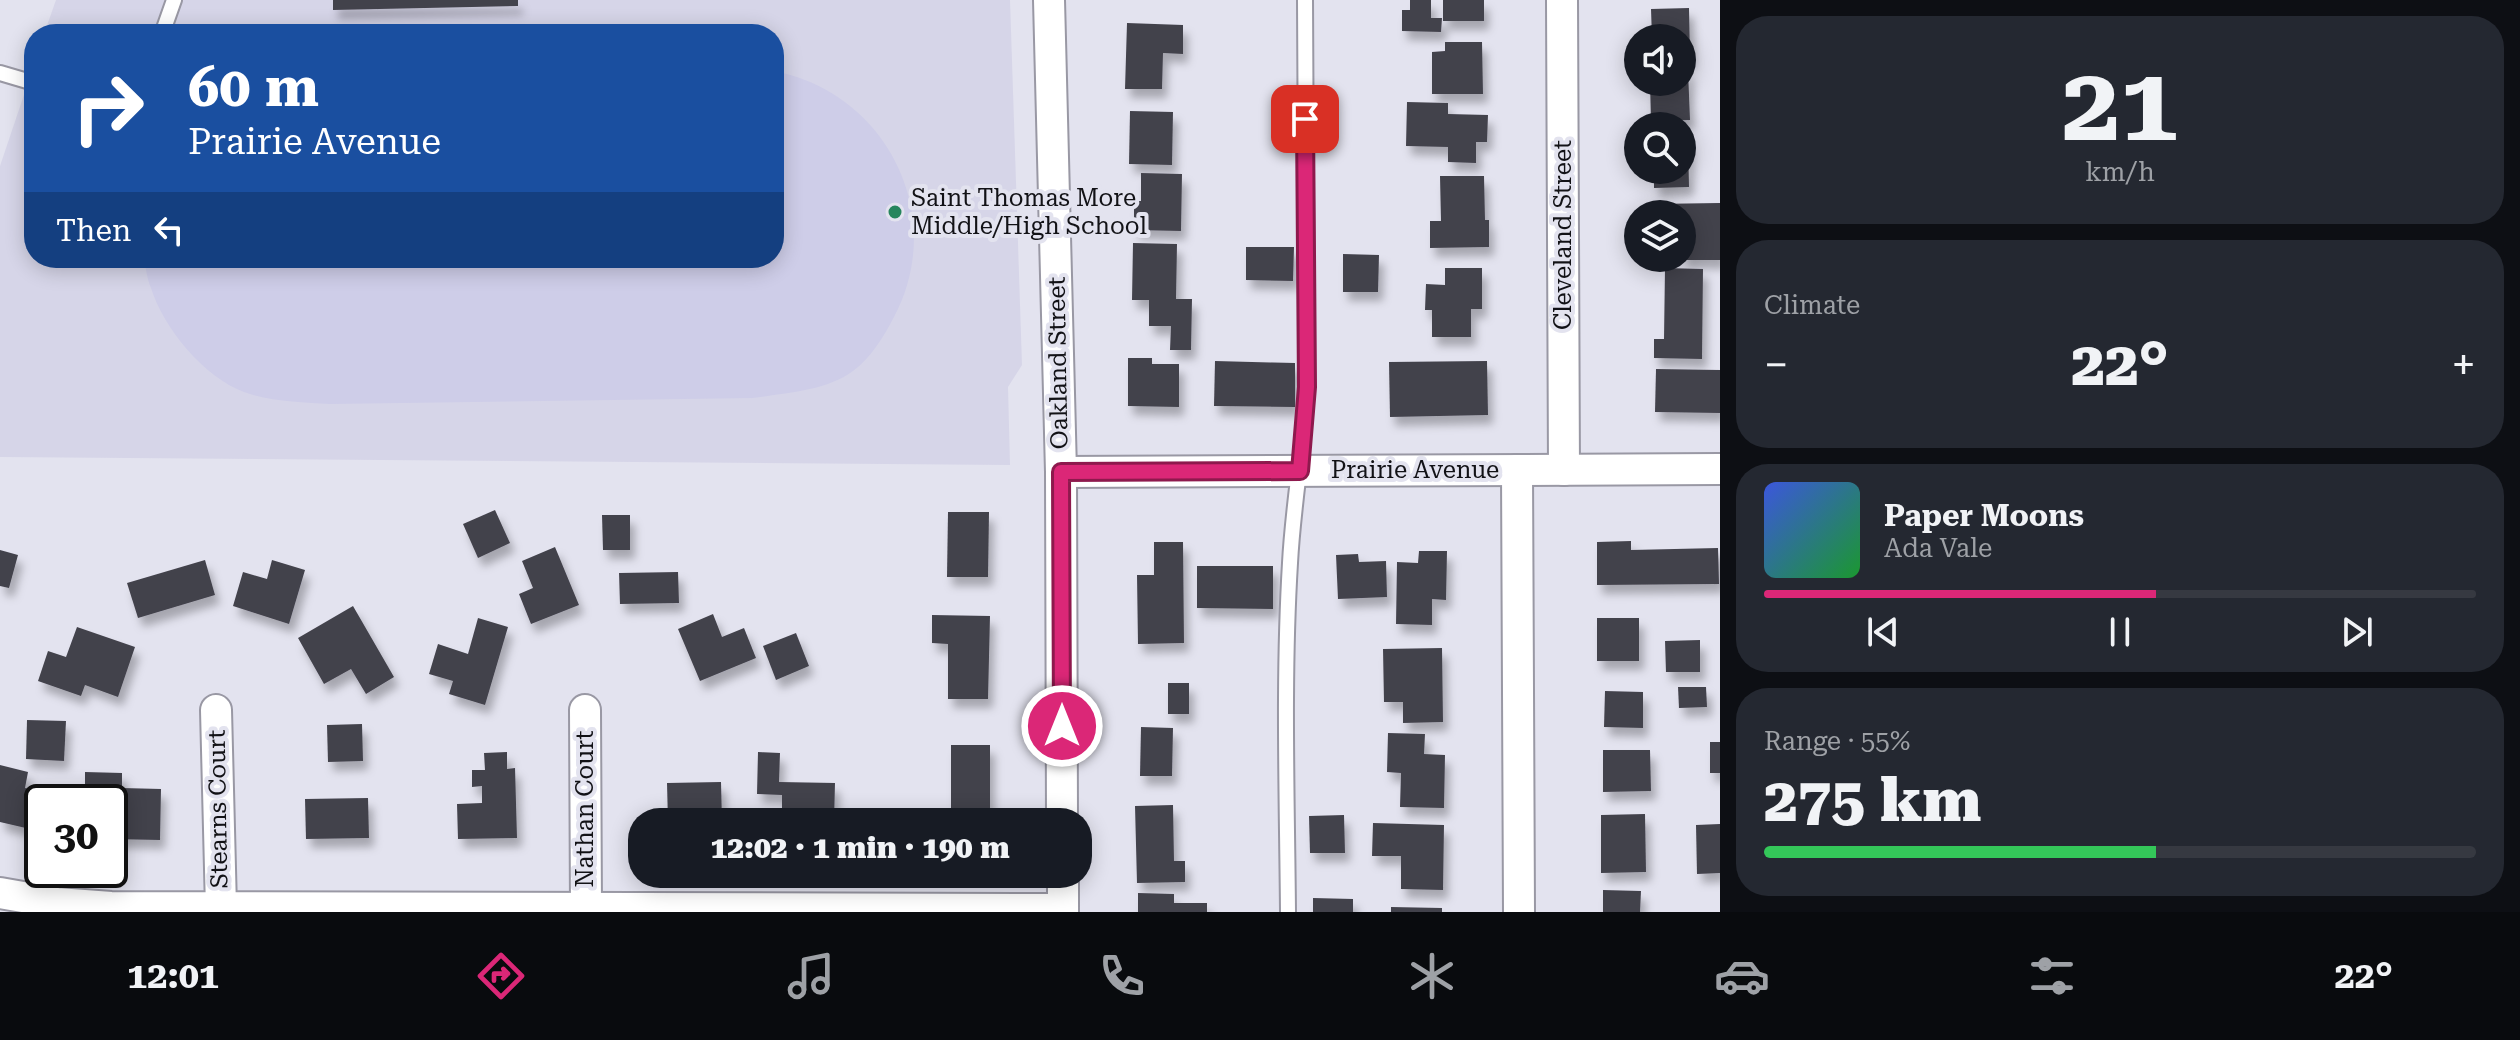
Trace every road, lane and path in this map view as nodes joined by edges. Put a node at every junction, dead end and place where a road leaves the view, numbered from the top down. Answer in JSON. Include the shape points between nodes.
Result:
{"nodes":[{"id":1,"x":174,"y":0,"type":"edge"},
{"id":2,"x":1049,"y":0,"type":"edge"},
{"id":3,"x":1305,"y":0,"type":"edge"},
{"id":4,"x":1562,"y":0,"type":"edge"},
{"id":5,"x":166,"y":24,"type":"edge"},
{"id":6,"x":0,"y":73,"type":"edge"},
{"id":7,"x":24,"y":80,"type":"edge"},
{"id":8,"x":1720,"y":469,"type":"edge"},
{"id":9,"x":1517,"y":470,"type":"junction"},
{"id":10,"x":1564,"y":470,"type":"junction"},
{"id":11,"x":1300,"y":471,"type":"junction"},
{"id":12,"x":1061,"y":472,"type":"junction"},
{"id":13,"x":216,"y":710,"type":"dead end"},
{"id":14,"x":585,"y":710,"type":"dead end"},
{"id":15,"x":1062,"y":808,"type":"edge"},
{"id":16,"x":1063,"y":888,"type":"edge"},
{"id":17,"x":0,"y":893,"type":"edge"},
{"id":18,"x":221,"y":908,"type":"junction"},
{"id":19,"x":586,"y":908,"type":"junction"},
{"id":20,"x":1063,"y":910,"type":"edge"},
{"id":21,"x":1288,"y":912,"type":"edge"},
{"id":22,"x":1519,"y":912,"type":"edge"}],
"edges":[{"from":1,"to":5,"type":"lane"},
{"from":2,"to":12,"type":"street","name":"Oakland Street"},
{"from":3,"to":11,"type":"lane","via":[[1307,387]]},
{"from":4,"to":10,"type":"street","name":"Cleveland Street"},
{"from":6,"to":7,"type":"lane"},
{"from":8,"to":10,"type":"street","name":"Prairie Avenue"},
{"from":9,"to":10,"type":"street","name":"Prairie Avenue"},
{"from":9,"to":11,"type":"street","name":"Prairie Avenue"},
{"from":9,"to":22,"type":"street"},
{"from":11,"to":12,"type":"street","name":"Prairie Avenue"},
{"from":11,"to":21,"type":"lane","via":[[1286,668]]},
{"from":12,"to":15,"type":"street","name":"Oakland Street"},
{"from":13,"to":18,"type":"street","name":"Stearns Court"},
{"from":14,"to":19,"type":"street","name":"Nathan Court"},
{"from":16,"to":20,"type":"street"},
{"from":17,"to":18,"type":"street","via":[[98,906]]},
{"from":18,"to":19,"type":"street"},
{"from":19,"to":20,"type":"street"}]}
